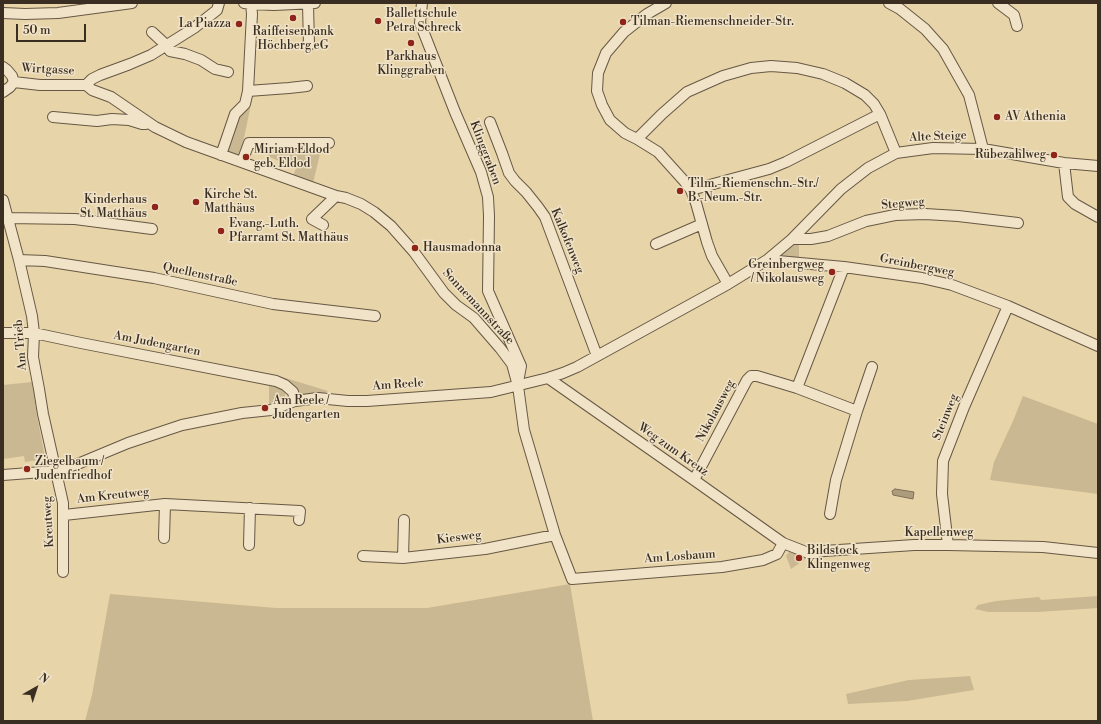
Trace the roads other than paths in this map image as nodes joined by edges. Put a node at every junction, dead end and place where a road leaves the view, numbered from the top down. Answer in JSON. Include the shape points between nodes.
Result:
{"nodes":[{"id":1,"x":132,"y":3,"type":"edge"},
{"id":2,"x":219,"y":3,"type":"edge"},
{"id":3,"x":312,"y":3,"type":"edge"},
{"id":4,"x":422,"y":3,"type":"edge"},
{"id":5,"x":666,"y":3,"type":"edge"},
{"id":6,"x":889,"y":3,"type":"edge"},
{"id":7,"x":998,"y":3,"type":"edge"},
{"id":8,"x":247,"y":4,"type":"edge"},
{"id":9,"x":289,"y":4,"type":"edge"},
{"id":10,"x":104,"y":5,"type":"edge"},
{"id":11,"x":3,"y":13,"type":"edge"},
{"id":12,"x":1017,"y":26,"type":"dead end"},
{"id":13,"x":152,"y":32,"type":"dead end"},
{"id":14,"x":166,"y":45,"type":"junction"},
{"id":15,"x":307,"y":45,"type":"dead end"},
{"id":16,"x":3,"y":67,"type":"edge"},
{"id":17,"x":228,"y":72,"type":"dead end"},
{"id":18,"x":14,"y":82,"type":"junction"},
{"id":19,"x":86,"y":85,"type":"junction"},
{"id":20,"x":307,"y":86,"type":"dead end"},
{"id":21,"x":248,"y":91,"type":"junction"},
{"id":22,"x":3,"y":92,"type":"edge"},
{"id":23,"x":127,"y":109,"type":"junction"},
{"id":24,"x":880,"y":114,"type":"junction"},
{"id":25,"x":53,"y":117,"type":"dead end"},
{"id":26,"x":121,"y":120,"type":"junction"},
{"id":27,"x":490,"y":122,"type":"dead end"},
{"id":28,"x":149,"y":123,"type":"junction"},
{"id":29,"x":638,"y":139,"type":"junction"},
{"id":30,"x":329,"y":143,"type":"dead end"},
{"id":31,"x":983,"y":149,"type":"junction"},
{"id":32,"x":896,"y":153,"type":"junction"},
{"id":33,"x":221,"y":155,"type":"junction"},
{"id":34,"x":242,"y":162,"type":"junction"},
{"id":35,"x":1064,"y":163,"type":"junction"},
{"id":36,"x":1098,"y":166,"type":"edge"},
{"id":37,"x":691,"y":190,"type":"junction"},
{"id":38,"x":336,"y":196,"type":"junction"},
{"id":39,"x":3,"y":200,"type":"edge"},
{"id":40,"x":1098,"y":217,"type":"edge"},
{"id":41,"x":8,"y":218,"type":"junction"},
{"id":42,"x":1018,"y":223,"type":"dead end"},
{"id":43,"x":702,"y":224,"type":"junction"},
{"id":44,"x":323,"y":225,"type":"dead end"},
{"id":45,"x":152,"y":229,"type":"dead end"},
{"id":46,"x":792,"y":239,"type":"junction"},
{"id":47,"x":656,"y":244,"type":"dead end"},
{"id":48,"x":19,"y":260,"type":"junction"},
{"id":49,"x":767,"y":260,"type":"junction"},
{"id":50,"x":844,"y":267,"type":"junction"},
{"id":51,"x":728,"y":284,"type":"junction"},
{"id":52,"x":1008,"y":306,"type":"junction"},
{"id":53,"x":375,"y":316,"type":"dead end"},
{"id":54,"x":3,"y":333,"type":"edge"},
{"id":55,"x":34,"y":333,"type":"junction"},
{"id":56,"x":1098,"y":346,"type":"edge"},
{"id":57,"x":597,"y":356,"type":"junction"},
{"id":58,"x":872,"y":366,"type":"dead end"},
{"id":59,"x":548,"y":378,"type":"junction"},
{"id":60,"x":518,"y":386,"type":"junction"},
{"id":61,"x":797,"y":388,"type":"junction"},
{"id":62,"x":295,"y":401,"type":"junction"},
{"id":63,"x":857,"y":411,"type":"junction"},
{"id":64,"x":56,"y":471,"type":"junction"},
{"id":65,"x":3,"y":475,"type":"edge"},
{"id":66,"x":694,"y":480,"type":"junction"},
{"id":67,"x":165,"y":504,"type":"junction"},
{"id":68,"x":250,"y":508,"type":"junction"},
{"id":69,"x":830,"y":514,"type":"dead end"},
{"id":70,"x":64,"y":515,"type":"junction"},
{"id":71,"x":299,"y":520,"type":"dead end"},
{"id":72,"x":404,"y":520,"type":"dead end"},
{"id":73,"x":555,"y":535,"type":"junction"},
{"id":74,"x":164,"y":538,"type":"dead end"},
{"id":75,"x":783,"y":543,"type":"junction"},
{"id":76,"x":249,"y":545,"type":"dead end"},
{"id":77,"x":948,"y":545,"type":"junction"},
{"id":78,"x":1098,"y":553,"type":"edge"},
{"id":79,"x":363,"y":556,"type":"dead end"},
{"id":80,"x":403,"y":558,"type":"junction"},
{"id":81,"x":63,"y":572,"type":"dead end"}],
"edges":[{"from":1,"to":10,"type":"street"},
{"from":2,"to":14,"type":"street","name":"Wirtgasse","via":[[217,10]]},
{"from":3,"to":9,"type":"street"},
{"from":3,"to":15,"type":"street"},
{"from":4,"to":60,"type":"street","name":"Klinggraben","via":[[420,23],[481,172],[488,197],[488,290],[521,366]]},
{"from":5,"to":29,"type":"street","via":[[624,32],[606,53],[598,73],[597,91],[610,120]]},
{"from":6,"to":31,"type":"street","via":[[925,29],[943,49],[969,95]]},
{"from":7,"to":12,"type":"street","via":[[1014,15]]},
{"from":8,"to":9,"type":"street"},
{"from":8,"to":21,"type":"street","via":[[252,14]]},
{"from":10,"to":11,"type":"street","via":[[58,13]]},
{"from":13,"to":14,"type":"street"},
{"from":14,"to":17,"type":"street","via":[[170,52],[185,54],[215,69]]},
{"from":14,"to":19,"type":"street","name":"Wirtgasse","via":[[151,55],[100,74]]},
{"from":16,"to":18,"type":"street"},
{"from":18,"to":19,"type":"street","name":"Wirtgasse"},
{"from":18,"to":22,"type":"street"},
{"from":19,"to":23,"type":"street","name":"Sonnemannstraße","via":[[111,97]]},
{"from":20,"to":21,"type":"street"},
{"from":21,"to":33,"type":"street","via":[[245,104],[235,114]]},
{"from":23,"to":26,"type":"street"},
{"from":23,"to":28,"type":"street","name":"Sonnemannstraße"},
{"from":24,"to":29,"type":"street","via":[[865,95],[823,74],[797,68],[751,68],[723,76],[687,92]]},
{"from":24,"to":32,"type":"street"},
{"from":24,"to":37,"type":"street","via":[[769,169]]},
{"from":25,"to":26,"type":"street","name":"Sonnemannstraße","via":[[97,121]]},
{"from":26,"to":28,"type":"street","name":"Sonnemannstraße"},
{"from":27,"to":57,"type":"street","name":"Kalkofenweg","via":[[509,173],[545,218]]},
{"from":28,"to":33,"type":"street","name":"Sonnemannstraße","via":[[186,142]]},
{"from":29,"to":37,"type":"street","via":[[658,152]]},
{"from":30,"to":34,"type":"street","via":[[249,144]]},
{"from":31,"to":32,"type":"street","name":"Alte Steige","via":[[933,148]]},
{"from":31,"to":35,"type":"street","name":"Alte Steige"},
{"from":32,"to":46,"type":"street","name":"Alte Steige","via":[[868,168],[842,189]]},
{"from":33,"to":34,"type":"street","name":"Sonnemannstraße"},
{"from":34,"to":38,"type":"street","name":"Sonnemannstraße"},
{"from":35,"to":36,"type":"street","name":"Alte Steige"},
{"from":35,"to":40,"type":"street","via":[[1068,197],[1074,204]]},
{"from":37,"to":43,"type":"street"},
{"from":38,"to":44,"type":"street","via":[[312,218]]},
{"from":38,"to":60,"type":"street","name":"Sonnemannstraße","via":[[360,204],[391,226],[444,293],[474,318],[500,348],[512,364]]},
{"from":39,"to":41,"type":"street","name":"Am Trieb"},
{"from":41,"to":45,"type":"street","via":[[75,219]]},
{"from":41,"to":48,"type":"street","name":"Am Trieb"},
{"from":42,"to":46,"type":"street","name":"Stegweg","via":[[958,216],[895,215],[866,221],[828,236]]},
{"from":43,"to":47,"type":"street"},
{"from":43,"to":51,"type":"street","via":[[712,256]]},
{"from":46,"to":49,"type":"street","name":"Alte Steige"},
{"from":48,"to":53,"type":"street","name":"Quellenstraße","via":[[45,261],[154,278],[273,304]]},
{"from":48,"to":55,"type":"street","name":"Am Trieb"},
{"from":49,"to":50,"type":"street","name":"Greinbergweg"},
{"from":49,"to":51,"type":"street","name":"Alte Steige"},
{"from":50,"to":52,"type":"street","name":"Greinbergweg","via":[[952,285]]},
{"from":50,"to":61,"type":"street"},
{"from":51,"to":57,"type":"street","name":"Am Reele"},
{"from":52,"to":56,"type":"street","name":"Greinbergweg"},
{"from":52,"to":77,"type":"street","name":"Steinweg","via":[[943,461],[942,494]]},
{"from":54,"to":55,"type":"street","name":"Am Judengarten"},
{"from":55,"to":62,"type":"street","name":"Am Judengarten","via":[[276,381],[293,392]]},
{"from":55,"to":64,"type":"street","name":"Am Trieb","via":[[33,357]]},
{"from":57,"to":59,"type":"street","name":"Am Reele"},
{"from":58,"to":63,"type":"street"},
{"from":59,"to":60,"type":"street","name":"Am Reele"},
{"from":59,"to":66,"type":"street","name":"Weg zum Kreuz"},
{"from":60,"to":62,"type":"street","name":"Am Reele","via":[[491,392],[367,401],[318,398]]},
{"from":60,"to":73,"type":"street","via":[[524,430]]},
{"from":61,"to":63,"type":"street","name":"Nikolausweg"},
{"from":61,"to":66,"type":"street","name":"Nikolausweg","via":[[751,376]]},
{"from":62,"to":64,"type":"street","name":"Am Reele","via":[[270,410],[182,425]]},
{"from":63,"to":69,"type":"street","via":[[836,480]]},
{"from":64,"to":65,"type":"street","name":"Am Reele"},
{"from":64,"to":70,"type":"street","name":"Kreutweg"},
{"from":66,"to":75,"type":"street","name":"Weg zum Kreuz"},
{"from":67,"to":68,"type":"street","name":"Am Kreutweg"},
{"from":67,"to":70,"type":"street","name":"Am Kreutweg"},
{"from":67,"to":74,"type":"street","name":"Am Kreutweg"},
{"from":68,"to":71,"type":"street","name":"Am Kreutweg","via":[[300,511]]},
{"from":68,"to":76,"type":"street"},
{"from":70,"to":81,"type":"street","name":"Kreutweg"},
{"from":72,"to":80,"type":"street"},
{"from":73,"to":75,"type":"street","name":"Am Losbaum","via":[[572,579],[722,567],[763,560],[777,554]]},
{"from":73,"to":80,"type":"street","name":"Kiesweg","via":[[484,549]]},
{"from":75,"to":77,"type":"street","name":"Kapellenweg","via":[[811,554],[914,545]]},
{"from":77,"to":78,"type":"street","name":"Kapellenweg","via":[[1044,547]]},
{"from":79,"to":80,"type":"street","name":"Kiesweg"}]}
